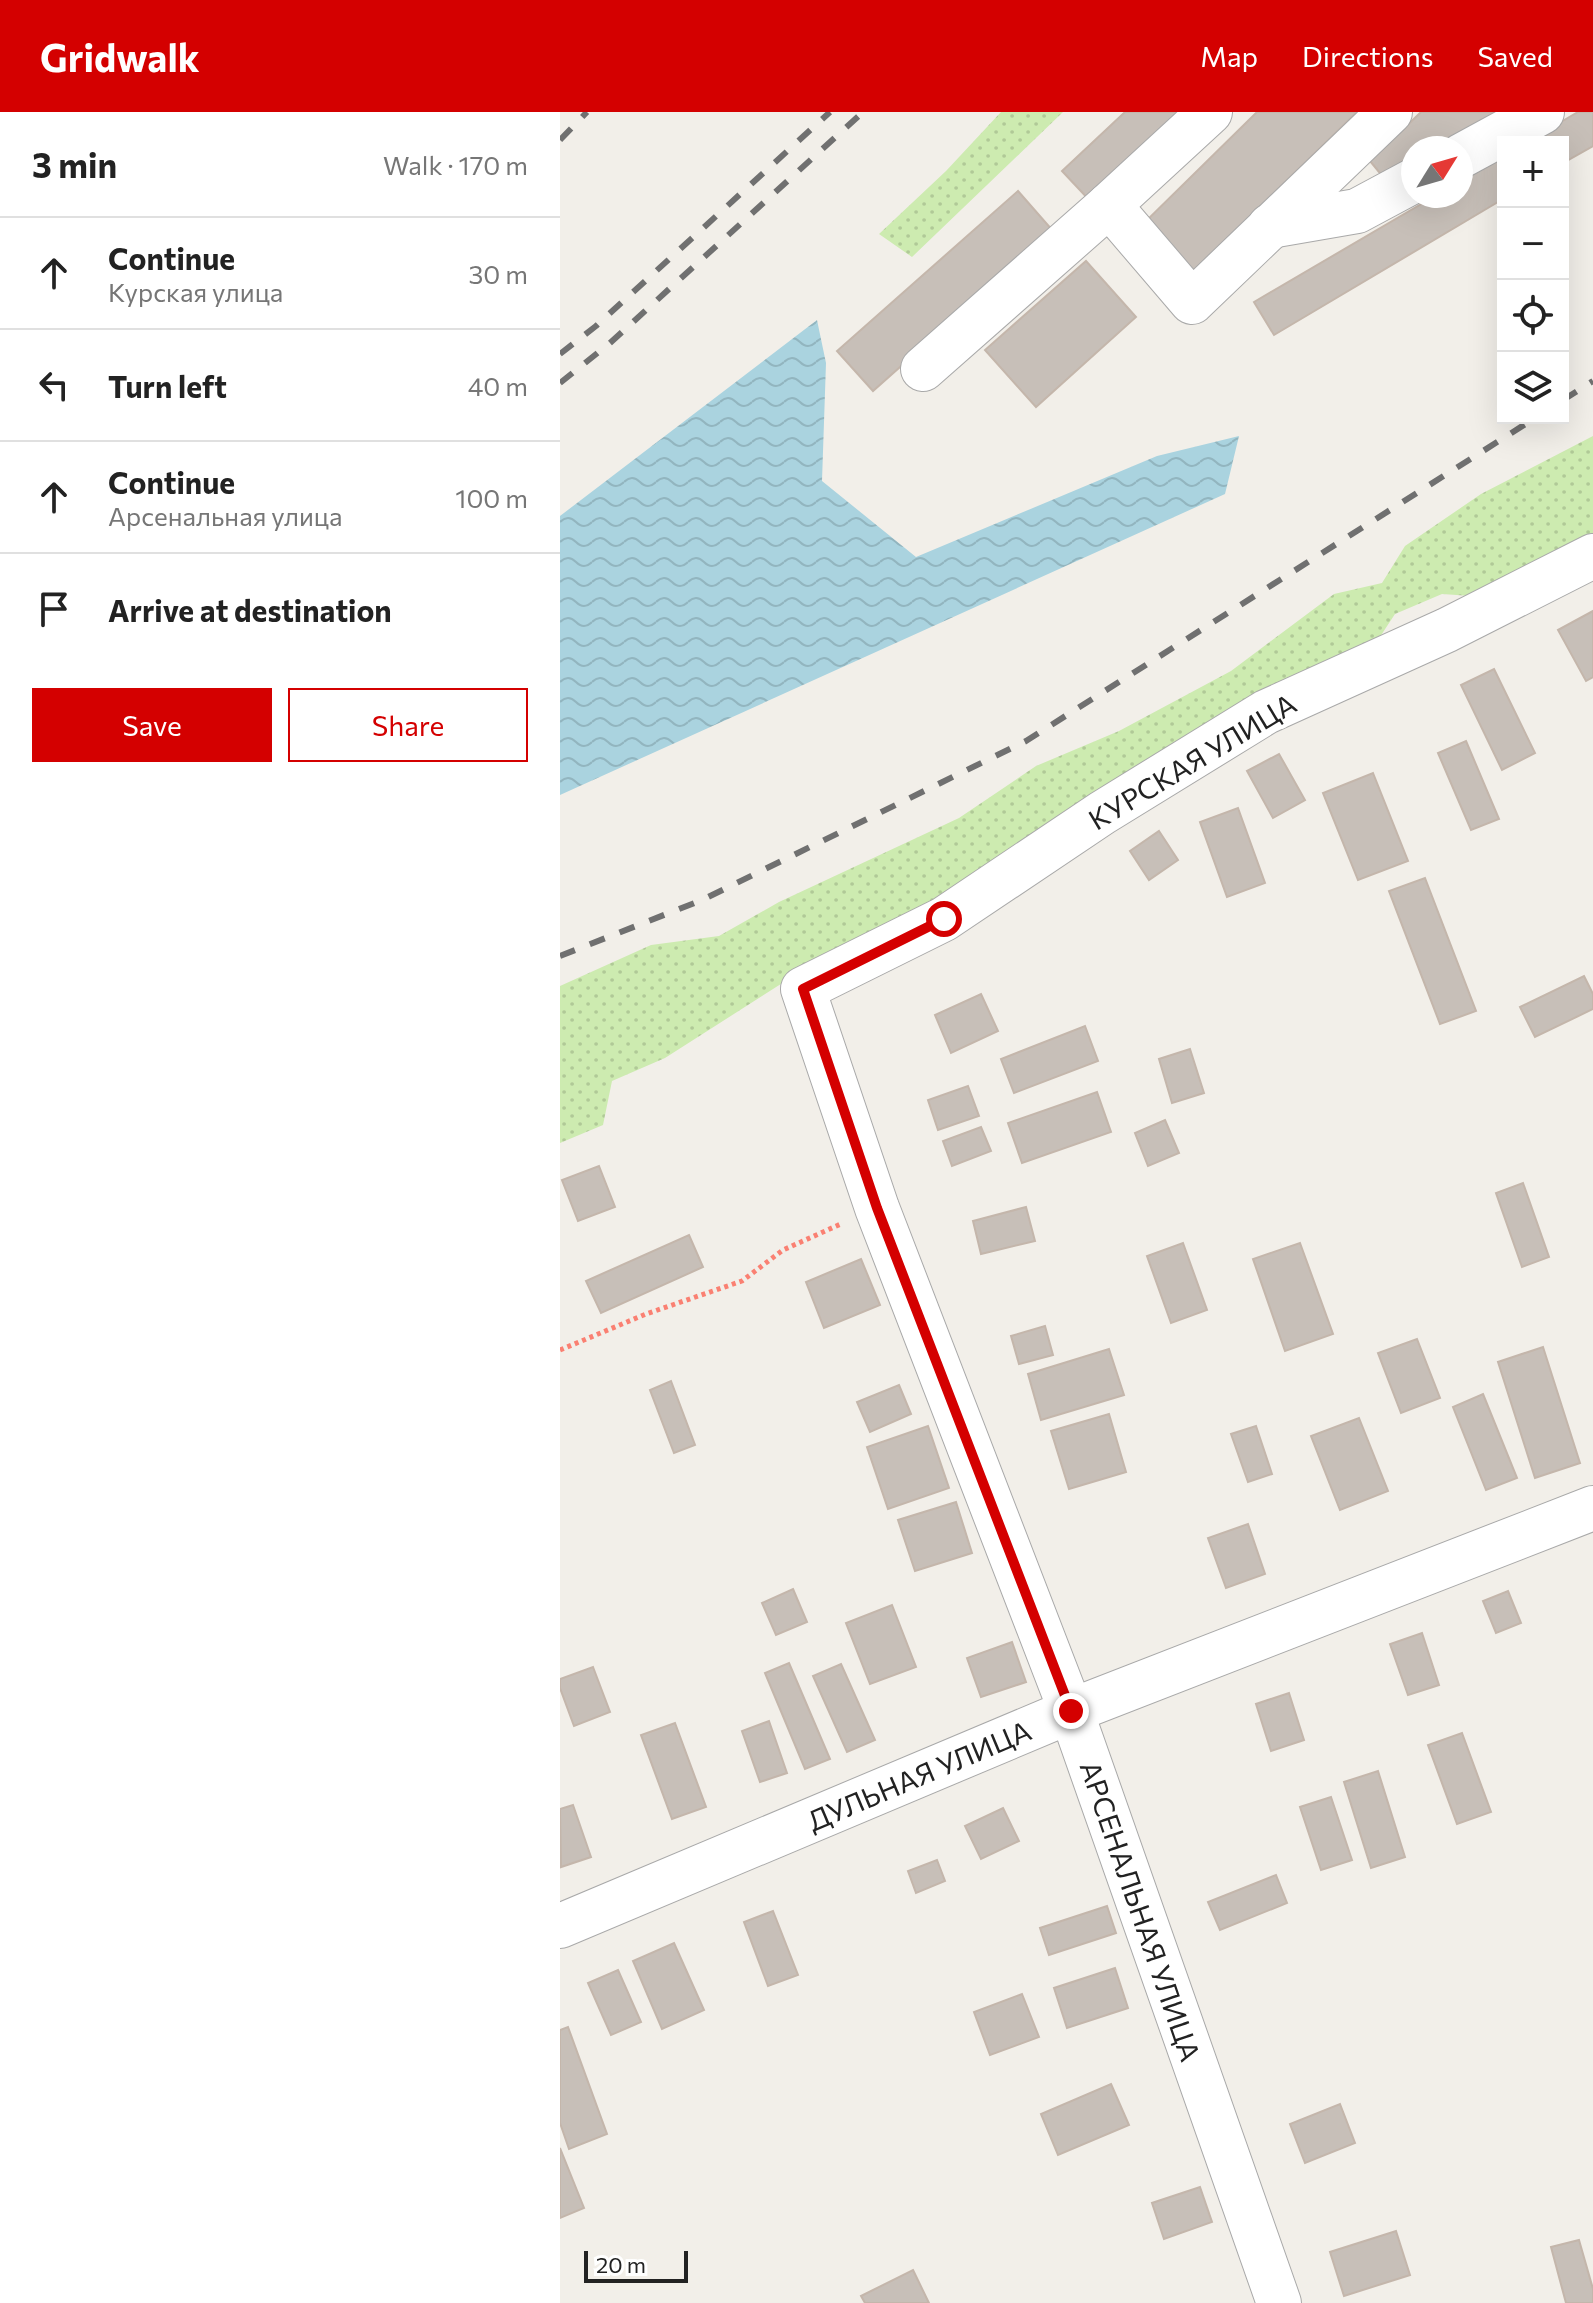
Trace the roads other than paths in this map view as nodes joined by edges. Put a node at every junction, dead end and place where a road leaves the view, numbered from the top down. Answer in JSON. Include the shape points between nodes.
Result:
{"nodes":[{"id":1,"x":1210,"y":112,"type":"edge"},
{"id":2,"x":1390,"y":112,"type":"edge"},
{"id":3,"x":1542,"y":112,"type":"edge"},
{"id":4,"x":1473,"y":149,"type":"edge"},
{"id":5,"x":1401,"y":187,"type":"edge"},
{"id":6,"x":1109,"y":205,"type":"junction"},
{"id":7,"x":1270,"y":226,"type":"junction"},
{"id":8,"x":923,"y":369,"type":"dead end"},
{"id":9,"x":1593,"y":556,"type":"edge"},
{"id":10,"x":803,"y":989,"type":"joint"},
{"id":11,"x":1593,"y":1508,"type":"edge"},
{"id":12,"x":1071,"y":1711,"type":"junction"},
{"id":13,"x":560,"y":1926,"type":"edge"},
{"id":14,"x":1279,"y":2303,"type":"edge"}],
"edges":[{"from":1,"to":6,"type":"street"},
{"from":2,"to":7,"type":"street"},
{"from":3,"to":4,"type":"street"},
{"from":5,"to":7,"type":"street","via":[[1357,211]]},
{"from":6,"to":7,"type":"street","via":[[1192,302]]},
{"from":6,"to":8,"type":"street"},
{"from":9,"to":10,"type":"street","name":"КУРСКАЯ УЛИЦА","via":[[1266,712],[944,919]]},
{"from":10,"to":12,"type":"street","name":"АРСЕНАЛЬНАЯ УЛИЦА","via":[[877,1208]]},
{"from":11,"to":12,"type":"street","name":"ДУЛЬНАЯ УЛИЦА"},
{"from":12,"to":13,"type":"street","name":"ДУЛЬНАЯ УЛИЦА"},
{"from":12,"to":14,"type":"street","name":"АРСЕНАЛЬНАЯ УЛИЦА"}]}
